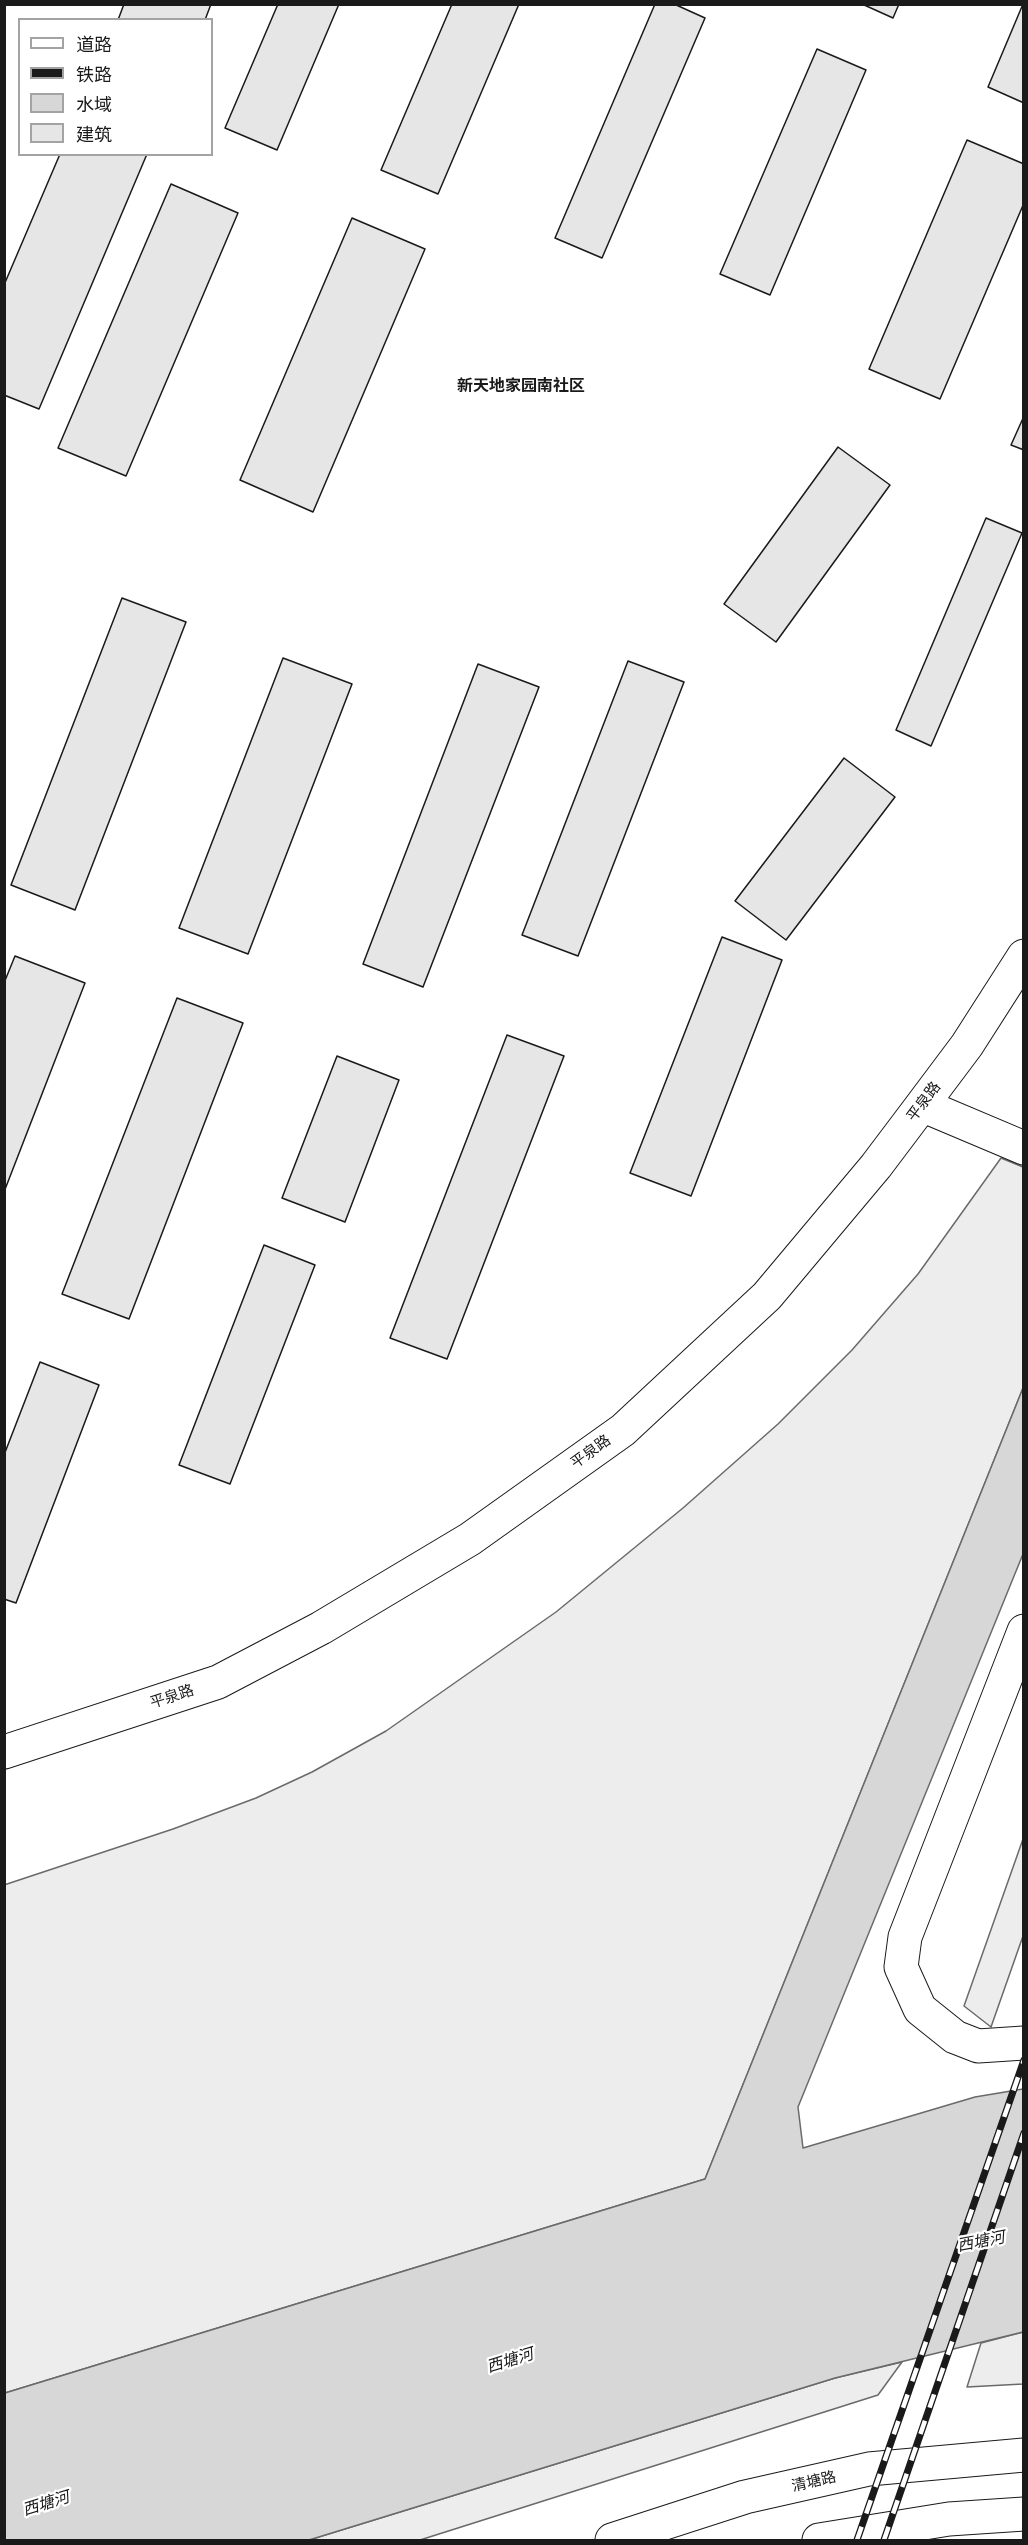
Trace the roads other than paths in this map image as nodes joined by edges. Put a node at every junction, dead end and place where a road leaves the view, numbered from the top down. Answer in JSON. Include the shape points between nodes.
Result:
{"nodes":[{"id":1,"x":1023,"y":956,"type":"edge"},
{"id":2,"x":922,"y":1105,"type":"junction"},
{"id":3,"x":1023,"y":1148,"type":"edge"},
{"id":4,"x":1023,"y":1631,"type":"edge"},
{"id":5,"x":4,"y":1752,"type":"edge"},
{"id":6,"x":1023,"y":2043,"type":"edge"},
{"id":7,"x":1023,"y":2455,"type":"edge"},
{"id":8,"x":1023,"y":2514,"type":"edge"},
{"id":9,"x":612,"y":2541,"type":"edge"},
{"id":10,"x":819,"y":2541,"type":"edge"}],
"edges":[{"from":1,"to":2,"type":"street","name":"平泉路","via":[[967,1045]]},
{"from":2,"to":3,"type":"street"},
{"from":2,"to":5,"type":"street","name":"平泉路","via":[[767,1296],[623,1430],[479,1532],[321,1628],[218,1682]]},
{"from":4,"to":6,"type":"street","via":[[905,1937],[901,1967],[920,2009],[955,2037],[978,2046]]},
{"from":7,"to":9,"type":"street","name":"清塘路","via":[[869,2469],[745,2498]]},
{"from":8,"to":10,"type":"street","via":[[948,2519]]}]}
